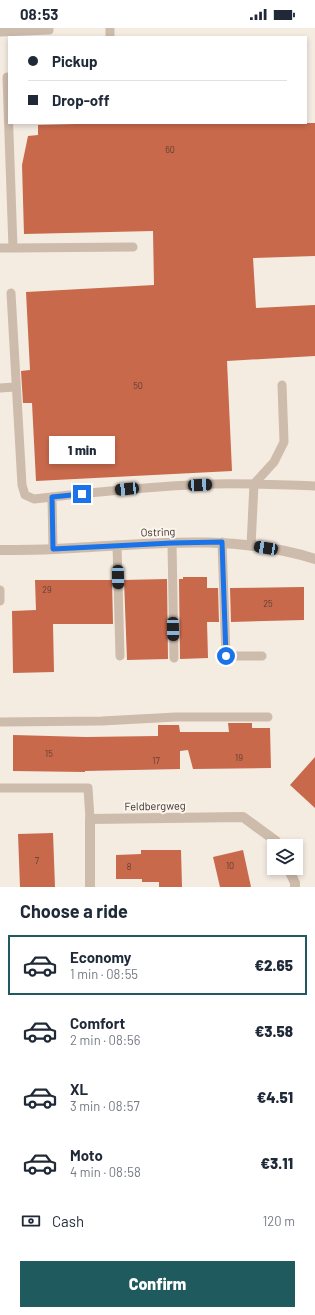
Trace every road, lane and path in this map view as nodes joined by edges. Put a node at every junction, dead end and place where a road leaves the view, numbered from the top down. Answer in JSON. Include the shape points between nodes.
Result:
{"nodes":[{"id":1,"x":49,"y":28,"type":"edge"},
{"id":2,"x":0,"y":32,"type":"edge"},
{"id":3,"x":5,"y":77,"type":"edge"},
{"id":4,"x":133,"y":247,"type":"dead end"},
{"id":5,"x":0,"y":248,"type":"edge"},
{"id":6,"x":13,"y":248,"type":"junction"},
{"id":7,"x":11,"y":293,"type":"dead end"},
{"id":8,"x":282,"y":385,"type":"dead end"},
{"id":9,"x":15,"y":387,"type":"junction"},
{"id":10,"x":0,"y":388,"type":"edge"},
{"id":11,"x":254,"y":484,"type":"junction"},
{"id":12,"x":315,"y":486,"type":"edge"},
{"id":13,"x":52,"y":497,"type":"junction"},
{"id":14,"x":222,"y":542,"type":"junction"},
{"id":15,"x":172,"y":543,"type":"junction"},
{"id":16,"x":117,"y":545,"type":"junction"},
{"id":17,"x":251,"y":546,"type":"junction"},
{"id":18,"x":53,"y":549,"type":"junction"},
{"id":19,"x":0,"y":550,"type":"edge"},
{"id":20,"x":315,"y":559,"type":"edge"},
{"id":21,"x":0,"y":590,"type":"edge"},
{"id":22,"x":0,"y":601,"type":"edge"},
{"id":23,"x":120,"y":656,"type":"dead end"},
{"id":24,"x":262,"y":656,"type":"dead end"},
{"id":25,"x":174,"y":658,"type":"dead end"},
{"id":26,"x":268,"y":717,"type":"dead end"},
{"id":27,"x":0,"y":722,"type":"edge"},
{"id":28,"x":0,"y":788,"type":"edge"},
{"id":29,"x":90,"y":819,"type":"junction"},
{"id":30,"x":273,"y":839,"type":"edge"},
{"id":31,"x":291,"y":875,"type":"edge"},
{"id":32,"x":90,"y":887,"type":"edge"},
{"id":33,"x":295,"y":887,"type":"edge"}],
"edges":[{"from":1,"to":2,"type":"lane"},
{"from":3,"to":6,"type":"lane"},
{"from":4,"to":6,"type":"lane"},
{"from":5,"to":6,"type":"lane"},
{"from":7,"to":9,"type":"lane"},
{"from":8,"to":11,"type":"lane","via":[[284,442],[274,462]]},
{"from":9,"to":10,"type":"lane"},
{"from":9,"to":13,"type":"lane","via":[[22,485],[25,495],[34,499]]},
{"from":11,"to":12,"type":"lane"},
{"from":11,"to":13,"type":"lane","via":[[127,489]]},
{"from":11,"to":17,"type":"lane"},
{"from":13,"to":18,"type":"lane"},
{"from":14,"to":15,"type":"street","name":"Ostring"},
{"from":14,"to":17,"type":"street","name":"Ostring"},
{"from":14,"to":24,"type":"lane","via":[[226,656]]},
{"from":15,"to":16,"type":"street","name":"Ostring"},
{"from":15,"to":25,"type":"lane"},
{"from":16,"to":18,"type":"street","name":"Ostring"},
{"from":16,"to":23,"type":"lane"},
{"from":17,"to":20,"type":"street","name":"Ostring","via":[[296,553]]},
{"from":18,"to":19,"type":"street","name":"Ostring"},
{"from":21,"to":22,"type":"lane"},
{"from":26,"to":27,"type":"lane"},
{"from":28,"to":29,"type":"lane","via":[[88,788]]},
{"from":29,"to":30,"type":"street","name":"Feldbergweg","via":[[243,817]]},
{"from":29,"to":32,"type":"street"},
{"from":31,"to":33,"type":"street"}]}
